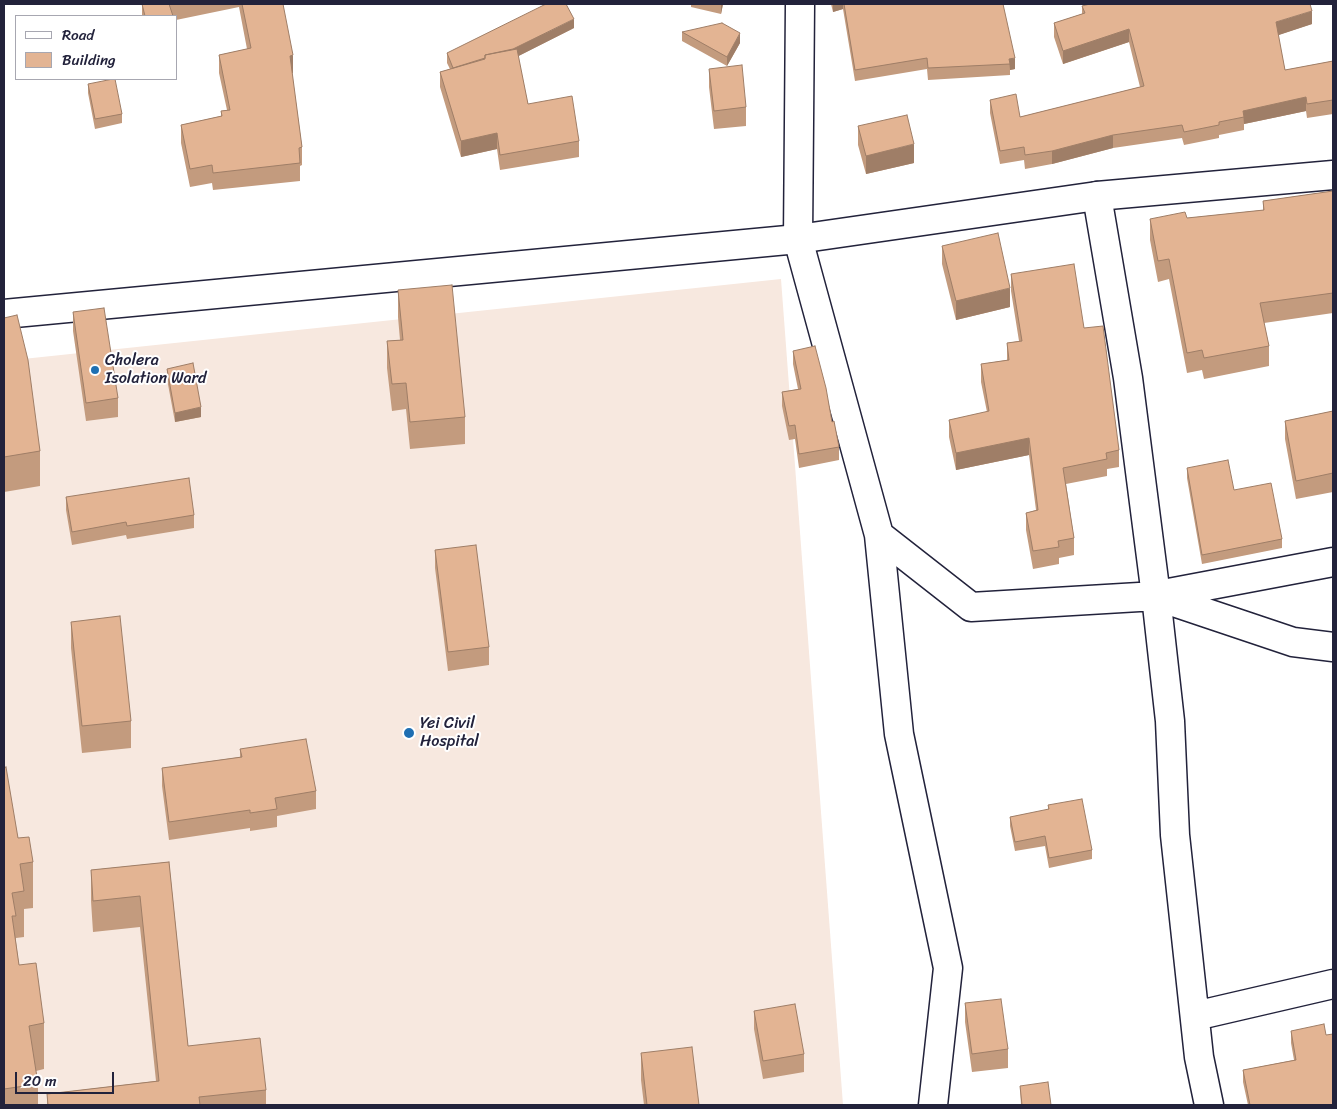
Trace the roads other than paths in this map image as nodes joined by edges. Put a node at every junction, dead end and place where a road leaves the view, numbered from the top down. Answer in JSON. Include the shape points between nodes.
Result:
{"nodes":[{"id":1,"x":800,"y":4,"type":"edge"},
{"id":2,"x":1333,"y":175,"type":"edge"},
{"id":3,"x":1097,"y":196,"type":"junction"},
{"id":4,"x":798,"y":238,"type":"junction"},
{"id":5,"x":4,"y":314,"type":"edge"},
{"id":6,"x":879,"y":535,"type":"junction"},
{"id":7,"x":1333,"y":562,"type":"edge"},
{"id":8,"x":1156,"y":596,"type":"junction"},
{"id":9,"x":1333,"y":647,"type":"edge"},
{"id":10,"x":1333,"y":984,"type":"edge"},
{"id":11,"x":1195,"y":1016,"type":"junction"},
{"id":12,"x":933,"y":1105,"type":"edge"},
{"id":13,"x":1209,"y":1105,"type":"edge"}],
"edges":[{"from":1,"to":4,"type":"street"},
{"from":2,"to":3,"type":"street"},
{"from":3,"to":4,"type":"street"},
{"from":3,"to":8,"type":"street","via":[[1128,378]]},
{"from":4,"to":5,"type":"street"},
{"from":4,"to":6,"type":"street"},
{"from":6,"to":8,"type":"street","via":[[971,607]]},
{"from":6,"to":12,"type":"street","via":[[899,734],[948,968]]},
{"from":7,"to":8,"type":"street"},
{"from":8,"to":9,"type":"street","via":[[1293,642]]},
{"from":8,"to":11,"type":"street","via":[[1170,721],[1175,835]]},
{"from":10,"to":11,"type":"street"},
{"from":11,"to":13,"type":"street"}]}
